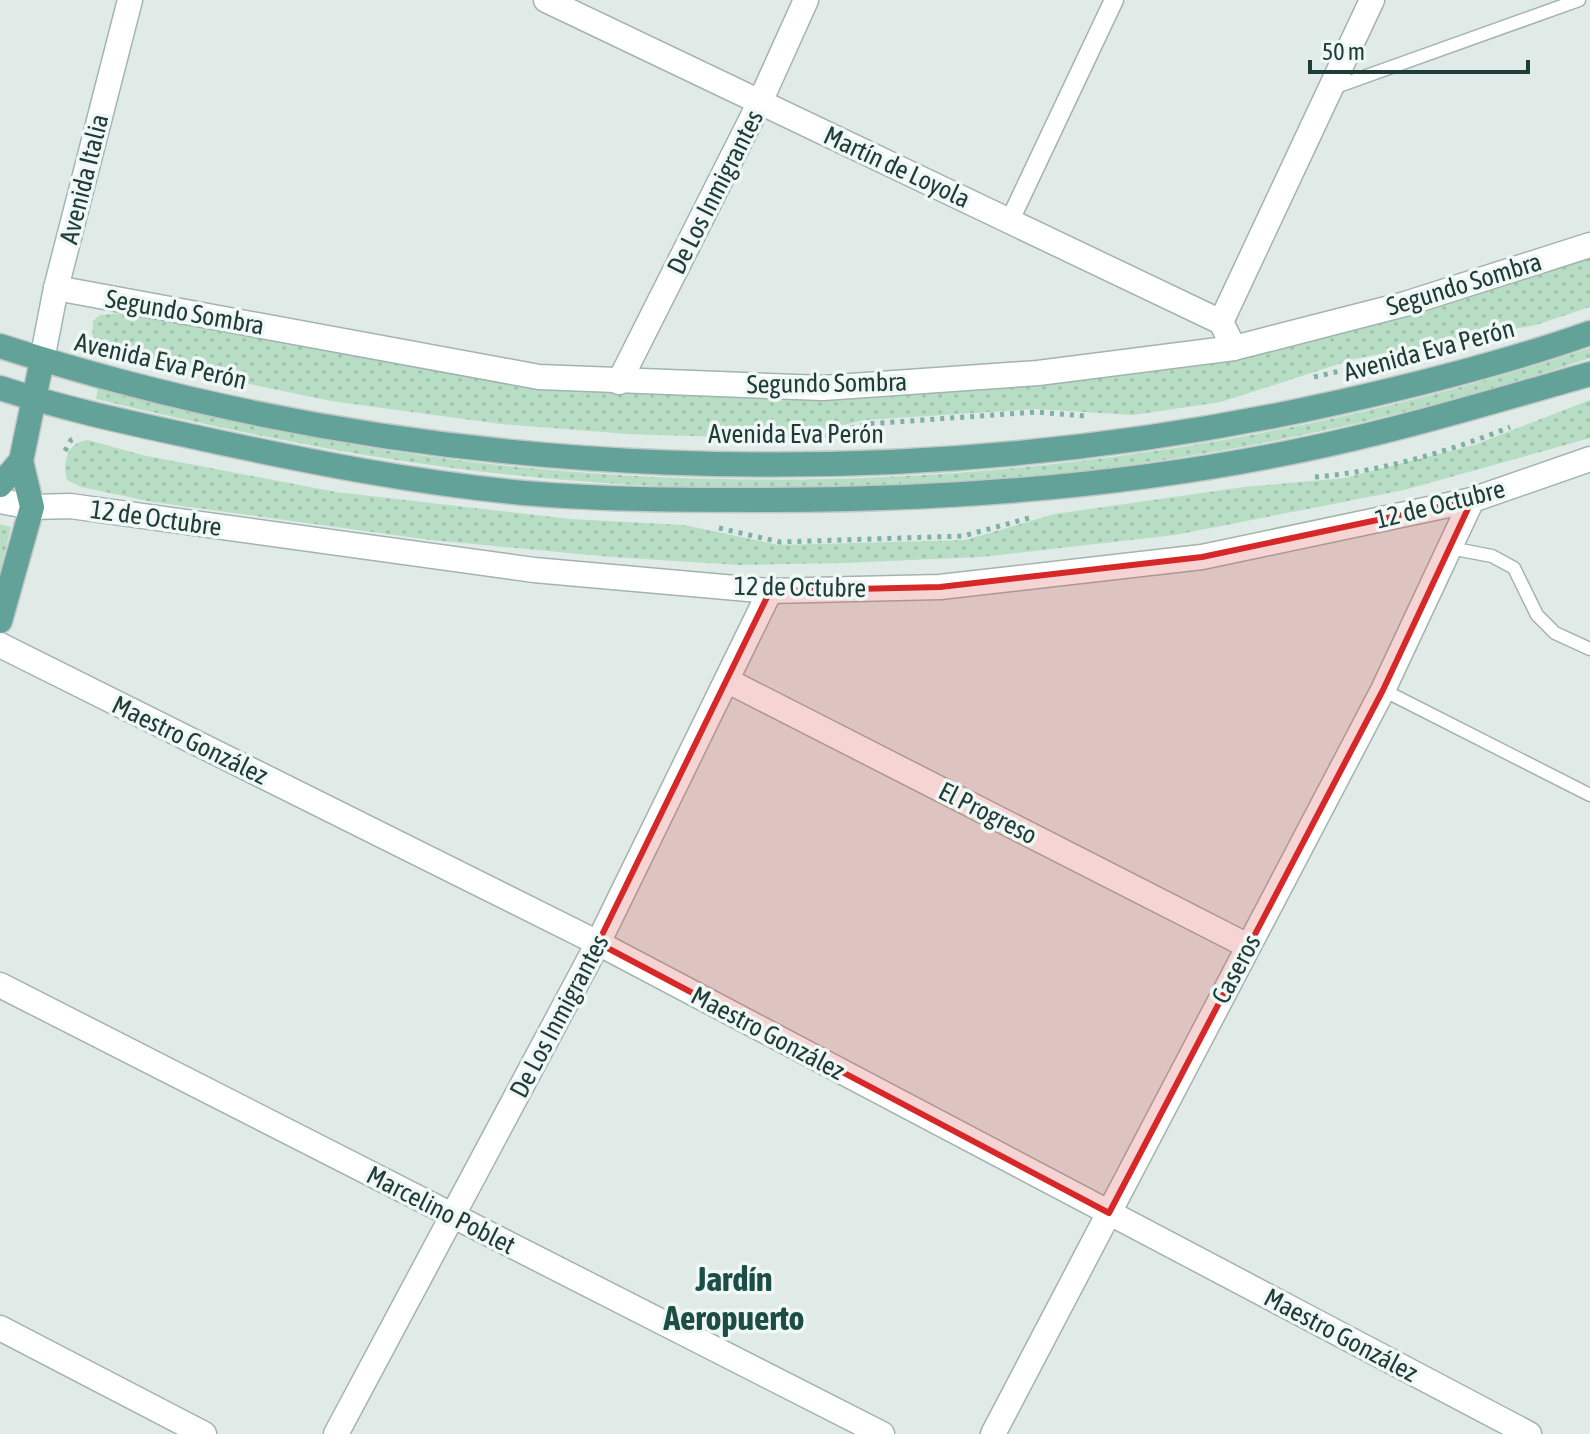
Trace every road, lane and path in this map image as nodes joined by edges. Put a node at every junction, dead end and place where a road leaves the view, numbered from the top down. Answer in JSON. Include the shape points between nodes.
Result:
{"nodes":[{"id":1,"x":130,"y":0,"type":"edge"},
{"id":2,"x":546,"y":0,"type":"edge"},
{"id":3,"x":806,"y":0,"type":"edge"},
{"id":4,"x":1114,"y":0,"type":"edge"},
{"id":5,"x":1372,"y":0,"type":"edge"},
{"id":6,"x":1579,"y":0,"type":"edge"},
{"id":7,"x":1328,"y":89,"type":"junction"},
{"id":8,"x":760,"y":102,"type":"junction"},
{"id":9,"x":1010,"y":220,"type":"junction"},
{"id":10,"x":1590,"y":245,"type":"edge"},
{"id":11,"x":56,"y":288,"type":"junction"},
{"id":12,"x":1221,"y":322,"type":"junction"},
{"id":13,"x":1590,"y":333,"type":"edge"},
{"id":14,"x":0,"y":346,"type":"edge"},
{"id":15,"x":1234,"y":348,"type":"junction"},
{"id":16,"x":42,"y":360,"type":"junction"},
{"id":17,"x":1590,"y":374,"type":"edge"},
{"id":18,"x":619,"y":382,"type":"junction"},
{"id":19,"x":0,"y":388,"type":"edge"},
{"id":20,"x":34,"y":399,"type":"junction"},
{"id":21,"x":1590,"y":459,"type":"edge"},
{"id":22,"x":21,"y":461,"type":"junction"},
{"id":23,"x":0,"y":485,"type":"edge"},
{"id":24,"x":1472,"y":500,"type":"junction"},
{"id":25,"x":0,"y":501,"type":"edge"},
{"id":26,"x":32,"y":507,"type":"junction"},
{"id":27,"x":1450,"y":548,"type":"junction"},
{"id":28,"x":770,"y":591,"type":"junction"},
{"id":29,"x":0,"y":621,"type":"edge"},
{"id":30,"x":0,"y":645,"type":"edge"},
{"id":31,"x":1590,"y":649,"type":"edge"},
{"id":32,"x":728,"y":681,"type":"junction"},
{"id":33,"x":1383,"y":690,"type":"junction"},
{"id":34,"x":1590,"y":795,"type":"edge"},
{"id":35,"x":598,"y":943,"type":"junction"},
{"id":36,"x":1248,"y":946,"type":"junction"},
{"id":37,"x":0,"y":985,"type":"edge"},
{"id":38,"x":1109,"y":1213,"type":"junction"},
{"id":39,"x":454,"y":1217,"type":"junction"},
{"id":40,"x":0,"y":1328,"type":"edge"},
{"id":41,"x":204,"y":1434,"type":"edge"},
{"id":42,"x":336,"y":1434,"type":"edge"},
{"id":43,"x":882,"y":1434,"type":"edge"},
{"id":44,"x":993,"y":1434,"type":"edge"},
{"id":45,"x":1529,"y":1434,"type":"edge"}],
"edges":[{"from":1,"to":11,"type":"street","name":"Avenida Italia"},
{"from":2,"to":8,"type":"street","name":"Martín de Loyola"},
{"from":3,"to":8,"type":"street","name":"De Los Inmigrantes"},
{"from":4,"to":9,"type":"street"},
{"from":5,"to":7,"type":"street"},
{"from":6,"to":7,"type":"lane"},
{"from":7,"to":12,"type":"street"},
{"from":8,"to":9,"type":"street","name":"Martín de Loyola"},
{"from":8,"to":18,"type":"street","name":"De Los Inmigrantes"},
{"from":9,"to":12,"type":"street","name":"Martín de Loyola"},
{"from":10,"to":15,"type":"street","name":"Segundo Sombra","via":[[1405,304]]},
{"from":11,"to":16,"type":"street","name":"Avenida Italia"},
{"from":11,"to":18,"type":"street","name":"Segundo Sombra","via":[[539,377]]},
{"from":12,"to":15,"type":"street"},
{"from":13,"to":16,"type":"main road","name":"Avenida Eva Perón","via":[[1466,372],[1256,421],[1005,456],[886,463],[676,462],[431,442],[172,396]]},
{"from":14,"to":16,"type":"main road","name":"Avenida Eva Perón"},
{"from":15,"to":18,"type":"street","name":"Segundo Sombra","via":[[1038,373],[823,388]]},
{"from":16,"to":20,"type":"main road"},
{"from":17,"to":20,"type":"main road","via":[[1400,428],[1291,452],[1149,476],[862,500],[676,500],[510,491],[291,458]]},
{"from":19,"to":20,"type":"main road"},
{"from":20,"to":22,"type":"main road"},
{"from":21,"to":24,"type":"street","name":"12 de Octubre"},
{"from":22,"to":23,"type":"main road"},
{"from":22,"to":26,"type":"main road"},
{"from":24,"to":27,"type":"street","name":"Caseros"},
{"from":24,"to":28,"type":"street","name":"12 de Octubre","via":[[1202,557],[940,587]]},
{"from":25,"to":26,"type":"street","name":"12 de Octubre"},
{"from":26,"to":28,"type":"street","name":"12 de Octubre","via":[[70,506],[534,570]]},
{"from":26,"to":29,"type":"main road"},
{"from":27,"to":31,"type":"lane","via":[[1492,556],[1514,568],[1537,615],[1555,633]]},
{"from":27,"to":33,"type":"street","name":"Caseros"},
{"from":28,"to":32,"type":"street","name":"De Los Inmigrantes"},
{"from":30,"to":35,"type":"street","name":"Maestro González"},
{"from":32,"to":35,"type":"street","name":"De Los Inmigrantes"},
{"from":32,"to":36,"type":"street","name":"El Progreso"},
{"from":33,"to":34,"type":"lane"},
{"from":33,"to":36,"type":"street","name":"Caseros"},
{"from":35,"to":38,"type":"street","name":"Maestro González"},
{"from":35,"to":39,"type":"street","name":"De Los Inmigrantes"},
{"from":36,"to":38,"type":"street","name":"Caseros"},
{"from":37,"to":39,"type":"street","name":"Marcelino Poblet"},
{"from":38,"to":44,"type":"street","name":"Caseros"},
{"from":38,"to":45,"type":"street","name":"Maestro González"},
{"from":39,"to":42,"type":"street","name":"De Los Inmigrantes"},
{"from":39,"to":43,"type":"street","name":"Marcelino Poblet"},
{"from":40,"to":41,"type":"street"}]}
